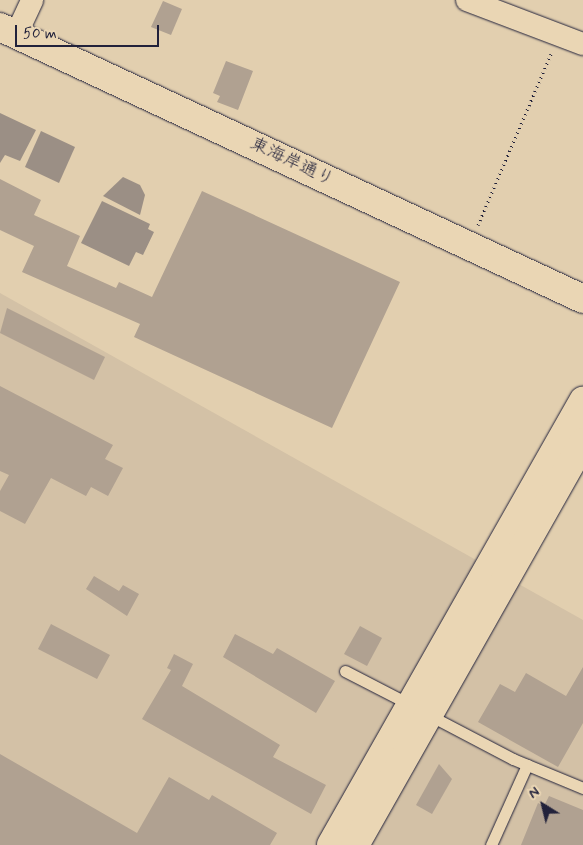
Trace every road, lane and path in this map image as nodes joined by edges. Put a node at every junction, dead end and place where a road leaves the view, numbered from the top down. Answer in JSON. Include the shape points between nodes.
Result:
{"nodes":[{"id":1,"x":32,"y":0,"type":"edge"},
{"id":2,"x":467,"y":0,"type":"edge"},
{"id":3,"x":8,"y":31,"type":"edge"},
{"id":4,"x":560,"y":36,"type":"junction"},
{"id":5,"x":583,"y":44,"type":"edge"},
{"id":6,"x":470,"y":244,"type":"junction"},
{"id":7,"x":583,"y":299,"type":"edge"},
{"id":8,"x":583,"y":401,"type":"edge"},
{"id":9,"x":583,"y":442,"type":"edge"},
{"id":10,"x":345,"y":671,"type":"dead end"},
{"id":11,"x":420,"y":710,"type":"junction"},
{"id":12,"x":527,"y":765,"type":"junction"},
{"id":13,"x":583,"y":788,"type":"edge"},
{"id":14,"x":331,"y":845,"type":"edge"},
{"id":15,"x":355,"y":845,"type":"edge"},
{"id":16,"x":491,"y":845,"type":"edge"}],
"edges":[{"from":1,"to":3,"type":"street"},
{"from":2,"to":4,"type":"street"},
{"from":3,"to":6,"type":"street","name":"東海岸通り"},
{"from":4,"to":5,"type":"street"},
{"from":4,"to":6,"type":"path","via":[[516,129]]},
{"from":6,"to":7,"type":"street","name":"東海岸通り"},
{"from":8,"to":11,"type":"street"},
{"from":9,"to":11,"type":"street"},
{"from":10,"to":11,"type":"lane"},
{"from":11,"to":12,"type":"lane"},
{"from":11,"to":14,"type":"street"},
{"from":11,"to":15,"type":"street"},
{"from":12,"to":13,"type":"lane"},
{"from":12,"to":16,"type":"lane"}]}
